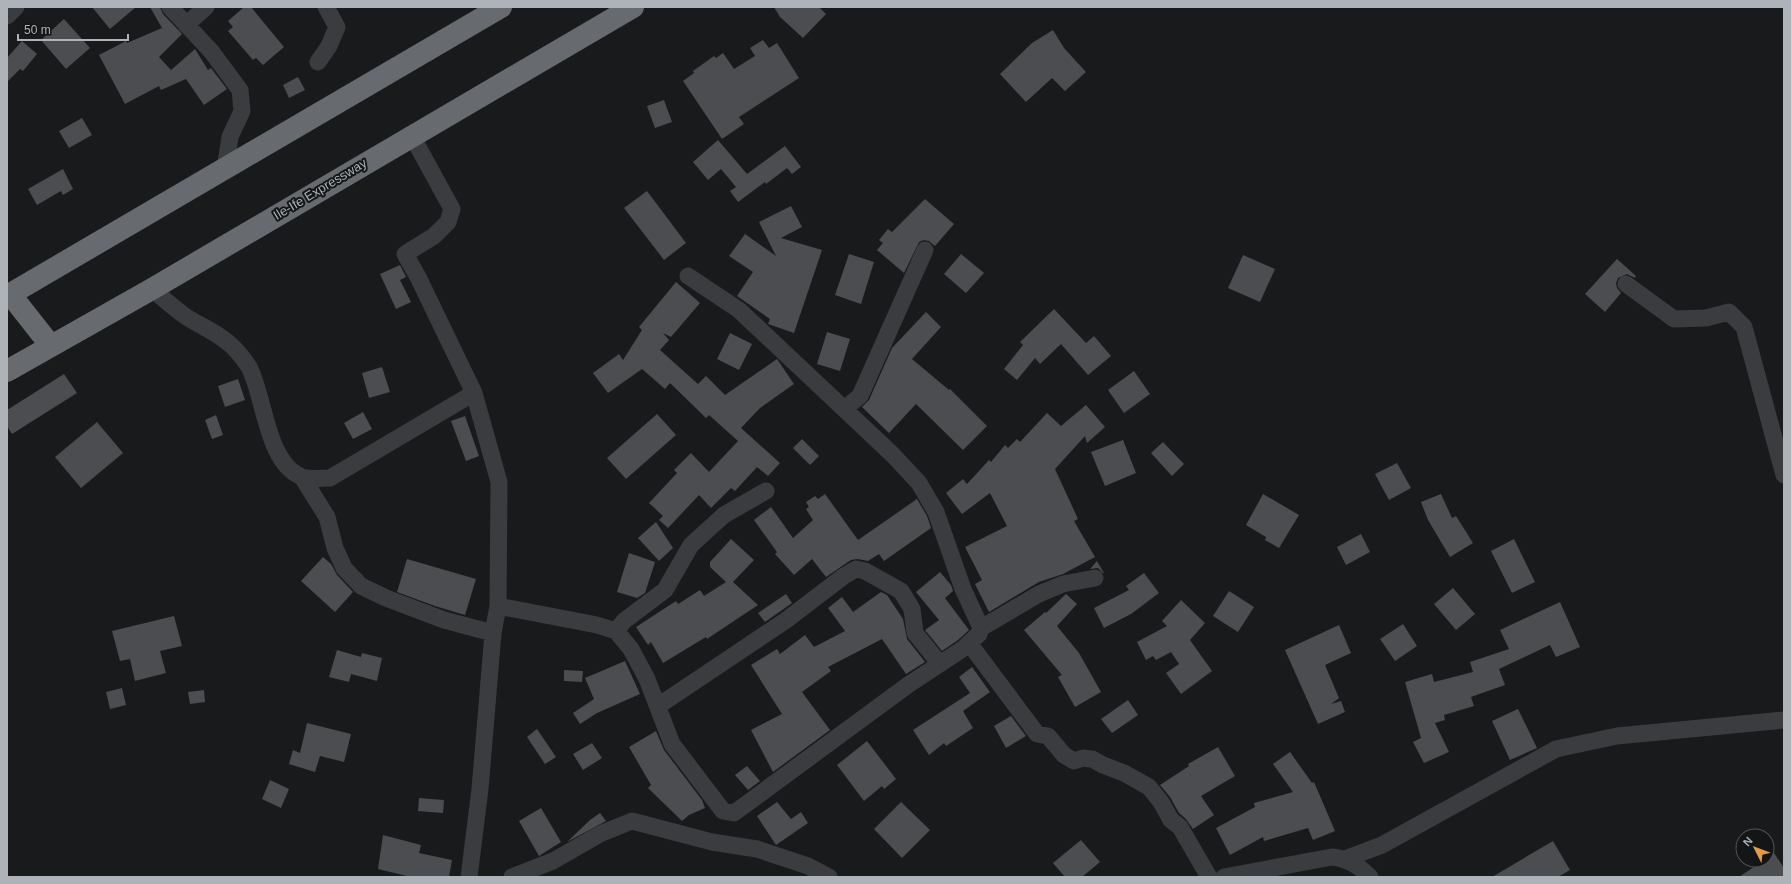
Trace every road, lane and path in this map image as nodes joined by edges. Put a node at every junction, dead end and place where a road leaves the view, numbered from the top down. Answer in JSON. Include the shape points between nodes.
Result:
{"nodes":[{"id":1,"x":16,"y":7,"type":"edge"},
{"id":2,"x":170,"y":7,"type":"edge"},
{"id":3,"x":206,"y":7,"type":"edge"},
{"id":4,"x":326,"y":7,"type":"edge"},
{"id":5,"x":501,"y":7,"type":"edge"},
{"id":6,"x":633,"y":7,"type":"edge"},
{"id":7,"x":7,"y":16,"type":"edge"},
{"id":8,"x":186,"y":24,"type":"junction"},
{"id":9,"x":318,"y":62,"type":"dead end"},
{"id":10,"x":412,"y":136,"type":"junction"},
{"id":11,"x":224,"y":169,"type":"junction"},
{"id":12,"x":925,"y":250,"type":"dead end"},
{"id":13,"x":688,"y":276,"type":"dead end"},
{"id":14,"x":1626,"y":284,"type":"dead end"},
{"id":15,"x":152,"y":289,"type":"junction"},
{"id":16,"x":8,"y":295,"type":"edge"},
{"id":17,"x":51,"y":346,"type":"junction"},
{"id":18,"x":7,"y":371,"type":"edge"},
{"id":19,"x":474,"y":393,"type":"junction"},
{"id":20,"x":844,"y":409,"type":"junction"},
{"id":21,"x":1784,"y":475,"type":"edge"},
{"id":22,"x":302,"y":477,"type":"junction"},
{"id":23,"x":766,"y":491,"type":"dead end"},
{"id":24,"x":1095,"y":578,"type":"dead end"},
{"id":25,"x":498,"y":606,"type":"junction"},
{"id":26,"x":981,"y":628,"type":"junction"},
{"id":27,"x":616,"y":630,"type":"junction"},
{"id":28,"x":493,"y":633,"type":"junction"},
{"id":29,"x":969,"y":643,"type":"junction"},
{"id":30,"x":940,"y":664,"type":"junction"},
{"id":31,"x":658,"y":706,"type":"junction"},
{"id":32,"x":1784,"y":720,"type":"edge"},
{"id":33,"x":1345,"y":859,"type":"junction"},
{"id":34,"x":469,"y":877,"type":"edge"},
{"id":35,"x":512,"y":877,"type":"edge"},
{"id":36,"x":829,"y":877,"type":"edge"},
{"id":37,"x":1209,"y":877,"type":"edge"},
{"id":38,"x":1224,"y":877,"type":"edge"},
{"id":39,"x":1370,"y":877,"type":"edge"}],
"edges":[{"from":1,"to":7,"type":"street"},
{"from":2,"to":8,"type":"street"},
{"from":3,"to":8,"type":"street"},
{"from":4,"to":9,"type":"street","via":[[337,27],[329,46]]},
{"from":5,"to":11,"type":"highway"},
{"from":6,"to":10,"type":"highway","name":"Ile-Ife Expressway"},
{"from":8,"to":11,"type":"street","via":[[211,51],[240,90],[242,111],[230,137]]},
{"from":10,"to":15,"type":"highway","name":"Ile-Ife Expressway"},
{"from":10,"to":19,"type":"street","via":[[452,209],[448,222],[434,236],[405,254]]},
{"from":11,"to":16,"type":"highway"},
{"from":12,"to":20,"type":"street","via":[[860,396]]},
{"from":13,"to":20,"type":"street","via":[[739,310]]},
{"from":14,"to":21,"type":"street","via":[[1674,319],[1706,318],[1729,312],[1744,327]]},
{"from":15,"to":17,"type":"highway","name":"Ile-Ife Expressway"},
{"from":15,"to":22,"type":"street","via":[[184,315],[233,346],[249,367],[268,430],[280,456],[290,469]]},
{"from":16,"to":17,"type":"highway"},
{"from":17,"to":18,"type":"highway","name":"Ile-Ife Expressway"},
{"from":19,"to":22,"type":"street","via":[[330,478]]},
{"from":19,"to":25,"type":"street","via":[[499,482]]},
{"from":20,"to":26,"type":"street","via":[[919,483],[936,512],[963,589]]},
{"from":22,"to":28,"type":"street","via":[[327,517],[335,548],[344,568],[361,586],[444,620]]},
{"from":23,"to":27,"type":"street","via":[[724,516],[691,545],[665,590]]},
{"from":24,"to":26,"type":"street","via":[[1063,584],[1039,594]]},
{"from":25,"to":27,"type":"street"},
{"from":25,"to":28,"type":"street"},
{"from":26,"to":29,"type":"street","via":[[979,634]]},
{"from":27,"to":31,"type":"street","via":[[631,649]]},
{"from":28,"to":34,"type":"street","via":[[480,788]]},
{"from":29,"to":30,"type":"street"},
{"from":29,"to":37,"type":"street","via":[[1037,734],[1048,736],[1064,755],[1074,761],[1092,759],[1149,787],[1171,820],[1180,827]]},
{"from":30,"to":31,"type":"street","via":[[915,633],[912,609],[901,591],[865,571],[856,569],[785,621]]},
{"from":30,"to":31,"type":"street","via":[[734,813],[723,811],[672,744]]},
{"from":32,"to":33,"type":"street","via":[[1617,736],[1556,749],[1382,845]]},
{"from":33,"to":38,"type":"street","via":[[1332,857]]},
{"from":33,"to":39,"type":"street","via":[[1360,867]]},
{"from":35,"to":36,"type":"street","via":[[553,861],[600,834],[632,821],[712,842],[757,849],[808,866]]}]}
